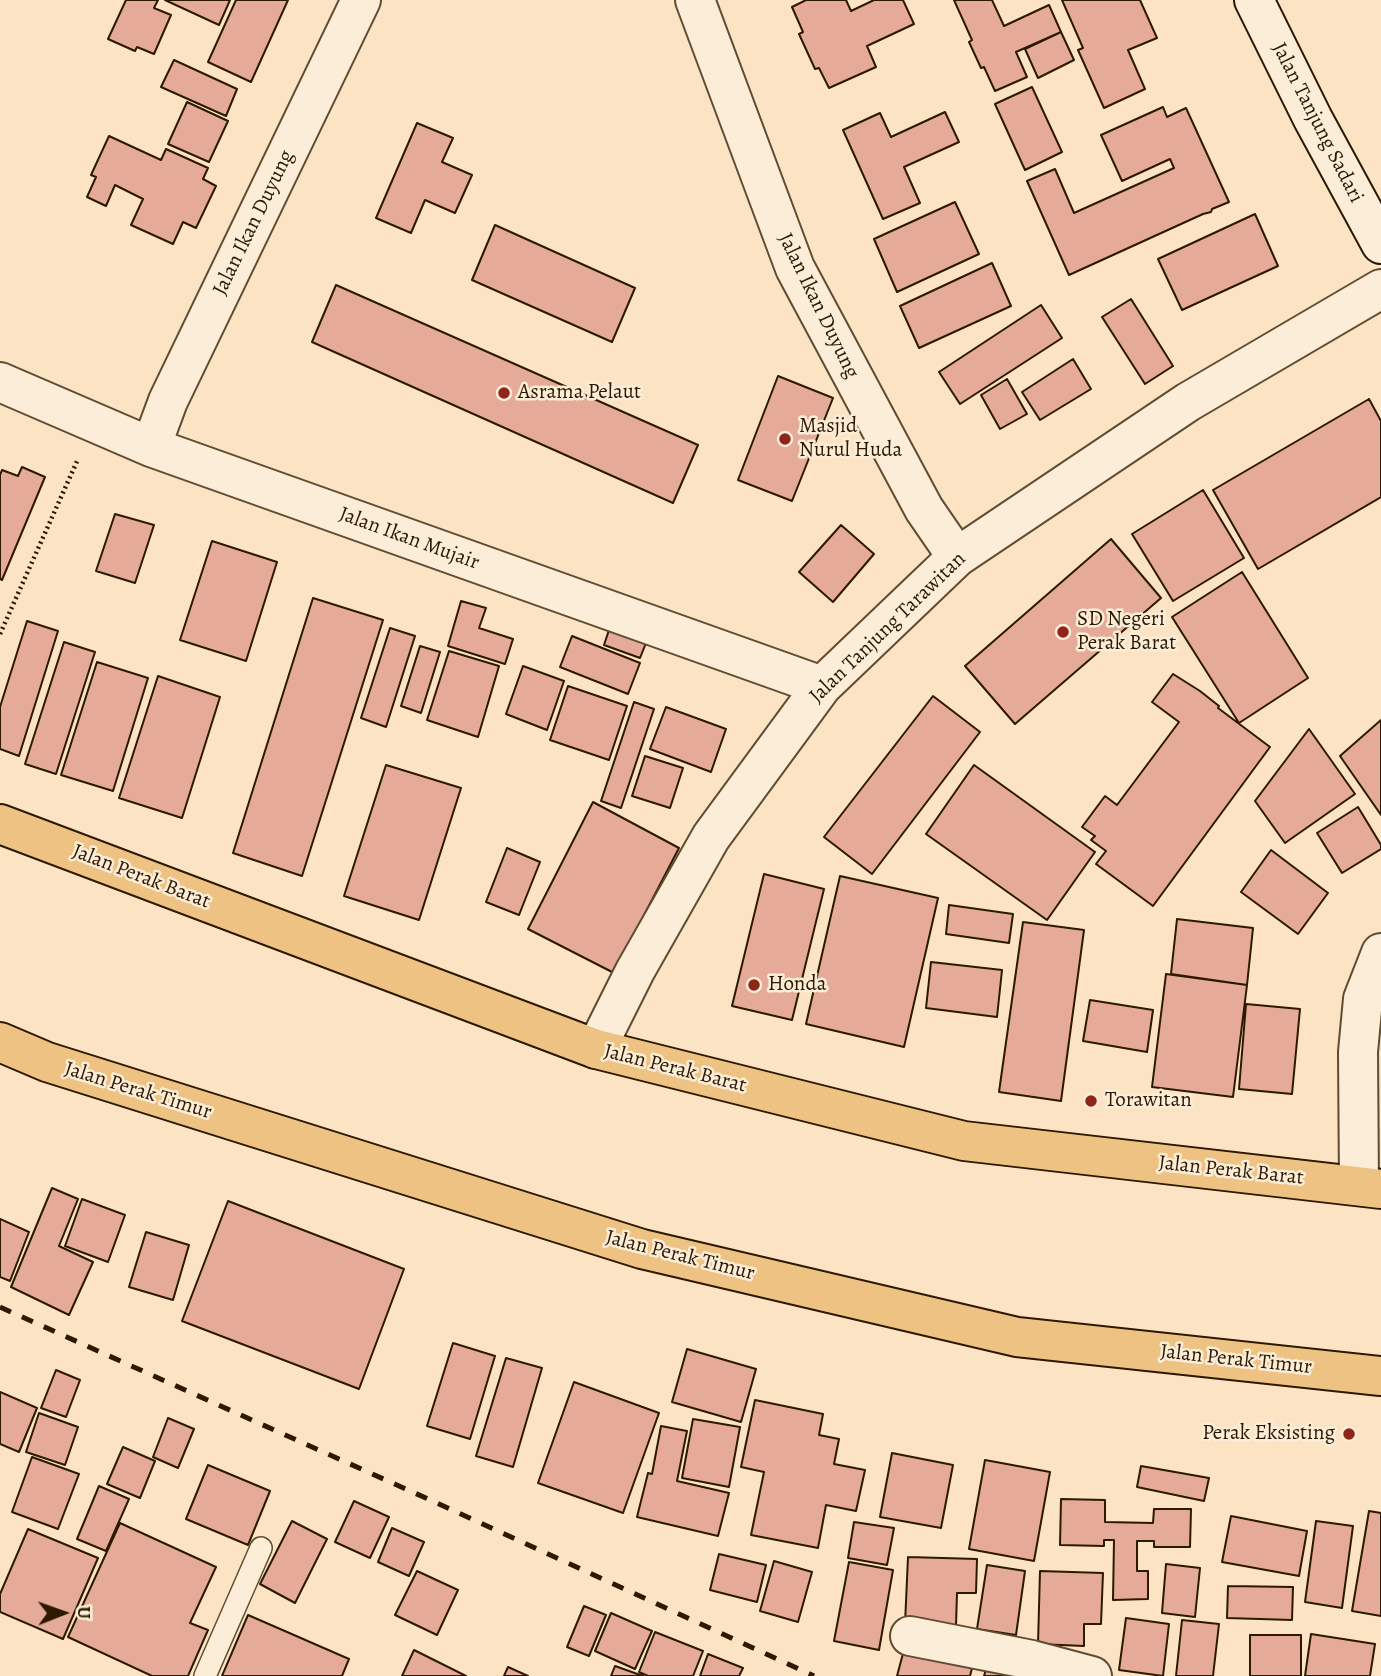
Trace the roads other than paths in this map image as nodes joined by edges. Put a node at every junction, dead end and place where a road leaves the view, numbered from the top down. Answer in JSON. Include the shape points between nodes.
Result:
{"nodes":[{"id":1,"x":361,"y":0,"type":"edge"},
{"id":2,"x":695,"y":0,"type":"edge"},
{"id":3,"x":1254,"y":0,"type":"edge"},
{"id":4,"x":1381,"y":244,"type":"edge"},
{"id":5,"x":1381,"y":289,"type":"edge"},
{"id":6,"x":0,"y":382,"type":"edge"},
{"id":7,"x":151,"y":447,"type":"junction"},
{"id":8,"x":957,"y":557,"type":"junction"},
{"id":9,"x":822,"y":686,"type":"junction"},
{"id":10,"x":0,"y":824,"type":"edge"},
{"id":11,"x":1381,"y":953,"type":"edge"},
{"id":12,"x":0,"y":1042,"type":"edge"},
{"id":13,"x":596,"y":1049,"type":"junction"},
{"id":14,"x":1370,"y":1187,"type":"edge"},
{"id":15,"x":1381,"y":1376,"type":"edge"},
{"id":16,"x":261,"y":1548,"type":"dead end"},
{"id":17,"x":910,"y":1636,"type":"dead end"},
{"id":18,"x":205,"y":1676,"type":"edge"},
{"id":19,"x":1092,"y":1676,"type":"edge"}],
"edges":[{"from":1,"to":7,"type":"street","name":"Jalan Ikan Duyung","via":[[168,401]]},
{"from":2,"to":8,"type":"street","name":"Jalan Ikan Duyung","via":[[795,268],[923,509]]},
{"from":3,"to":4,"type":"street","name":"Jalan Tanjung Sadari"},
{"from":5,"to":8,"type":"street","name":"Jalan Tanjung Tarawitan","via":[[1188,402]]},
{"from":6,"to":7,"type":"street","name":"Jalan Ikan Mujair"},
{"from":7,"to":9,"type":"street","name":"Jalan Ikan Mujair"},
{"from":8,"to":9,"type":"street","name":"Jalan Tanjung Tarawitan"},
{"from":9,"to":13,"type":"street","name":"Jalan Tanjung Tarawitan","via":[[711,837]]},
{"from":10,"to":13,"type":"highway","name":"Jalan Perak Barat"},
{"from":11,"to":14,"type":"street","via":[[1363,999],[1358,1052]]},
{"from":12,"to":15,"type":"highway","name":"Jalan Perak Timur","via":[[47,1062],[642,1249],[1017,1337]]},
{"from":13,"to":14,"type":"highway","name":"Jalan Perak Barat","via":[[964,1141]]},
{"from":16,"to":18,"type":"lane"},
{"from":17,"to":19,"type":"street"}]}
